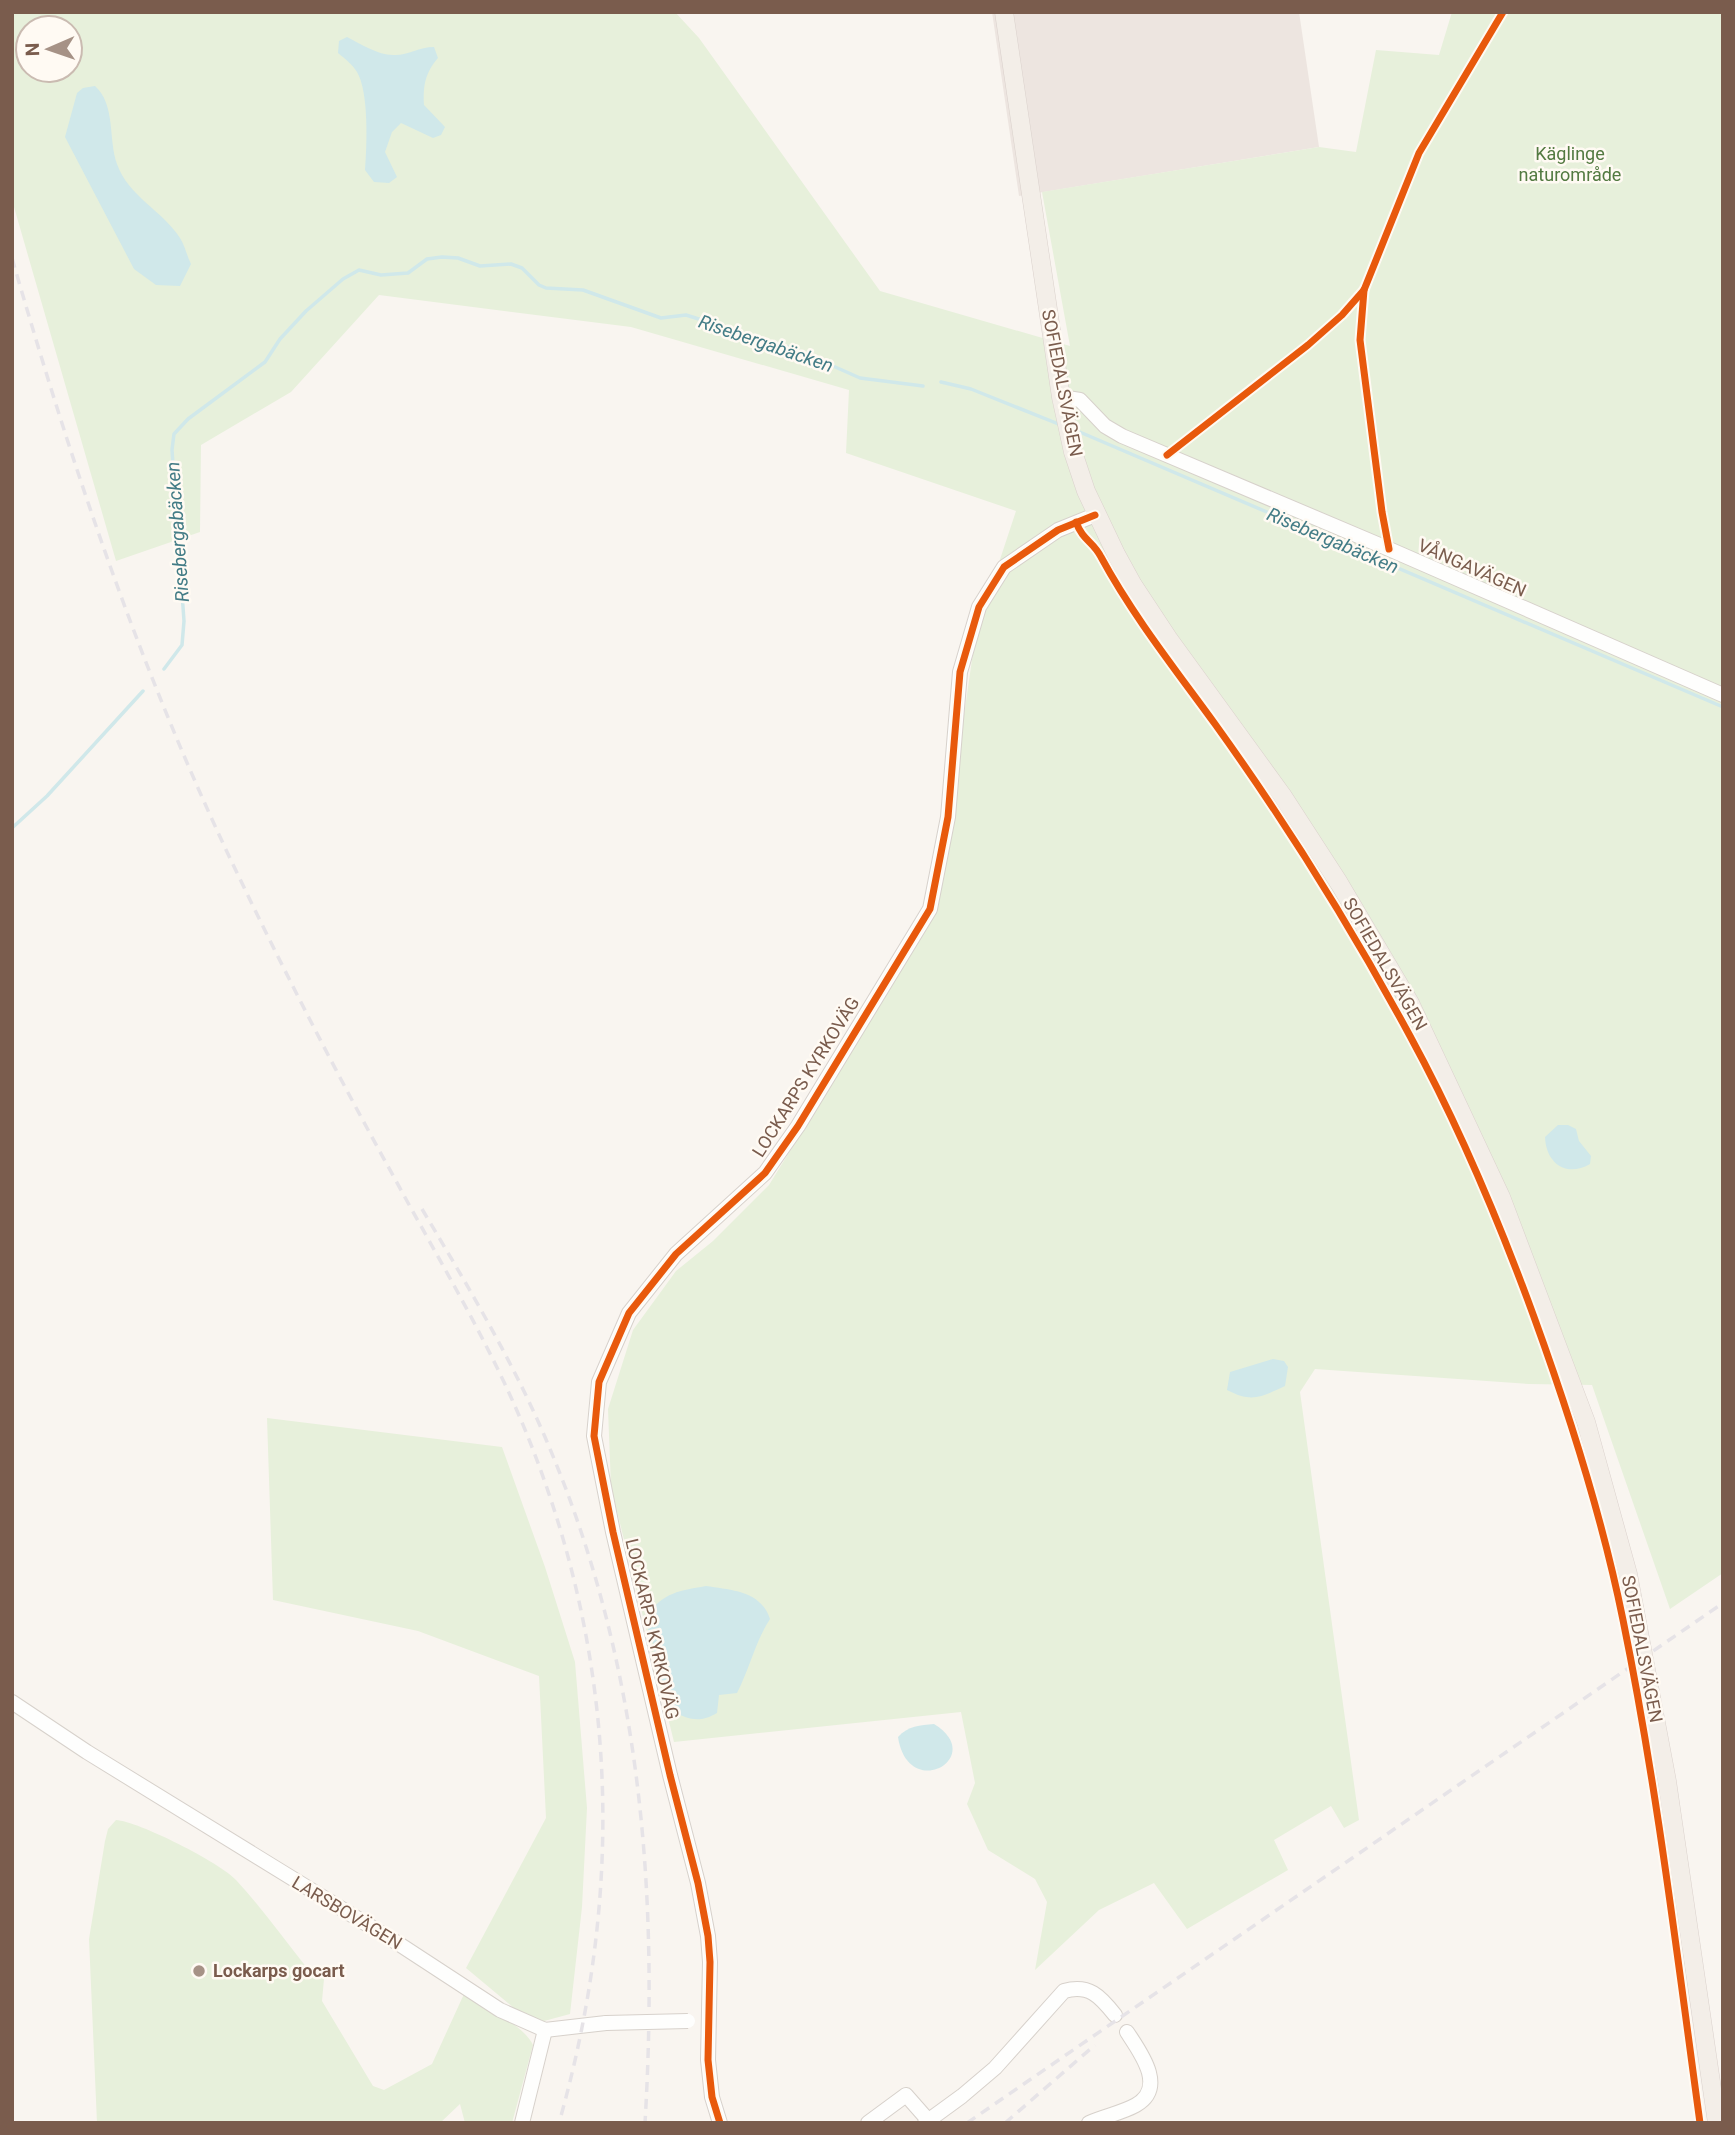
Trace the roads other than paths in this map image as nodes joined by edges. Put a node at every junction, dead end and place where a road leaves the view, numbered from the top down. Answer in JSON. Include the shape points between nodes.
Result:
{"nodes":[{"id":1,"x":1004,"y":12,"type":"edge"},
{"id":2,"x":1062,"y":401,"type":"junction"},
{"id":3,"x":1095,"y":515,"type":"junction"},
{"id":4,"x":1723,"y":695,"type":"edge"},
{"id":5,"x":12,"y":1702,"type":"edge"},
{"id":6,"x":1115,"y":2015,"type":"dead end"},
{"id":7,"x":709,"y":2020,"type":"junction"},
{"id":8,"x":545,"y":2029,"type":"junction"},
{"id":9,"x":1127,"y":2032,"type":"dead end"},
{"id":10,"x":926,"y":2122,"type":"edge"},
{"id":11,"x":522,"y":2123,"type":"edge"},
{"id":12,"x":720,"y":2123,"type":"edge"},
{"id":13,"x":868,"y":2123,"type":"edge"},
{"id":14,"x":1088,"y":2123,"type":"edge"},
{"id":15,"x":1717,"y":2123,"type":"edge"}],
"edges":[{"from":1,"to":2,"type":"main road","name":"SOFIEDALSVÄGEN"},
{"from":2,"to":3,"type":"main road","name":"SOFIEDALSVÄGEN"},
{"from":2,"to":4,"type":"street","name":"VÅNGAVÄGEN","via":[[1080,400],[1122,436]]},
{"from":3,"to":7,"type":"street","name":"LOCKARPS KYRKOVÄG","via":[[1058,530],[1004,567],[979,607],[960,672],[948,817],[930,909],[798,1126],[765,1173],[676,1254],[629,1313],[599,1382],[594,1436],[698,1883],[708,1936]]},
{"from":3,"to":15,"type":"main road","name":"SOFIEDALSVÄGEN","via":[[1133,585],[1339,883],[1410,1003],[1501,1197],[1586,1422],[1628,1574],[1667,1782]]},
{"from":5,"to":8,"type":"street","name":"LARSBOVÄGEN","via":[[500,2010]]},
{"from":6,"to":10,"type":"street","via":[[1094,1992],[1080,1988],[1063,1991],[995,2068]]},
{"from":7,"to":8,"type":"street","name":"LARSBOVÄGEN","bridge":true,"via":[[606,2022]]},
{"from":7,"to":12,"type":"street","name":"LOCKARPS KYRKOVÄG","via":[[708,2060]]},
{"from":8,"to":11,"type":"street"},
{"from":9,"to":14,"type":"street","via":[[1148,2068],[1148,2091],[1139,2103]]},
{"from":10,"to":13,"type":"street","via":[[906,2095]]}]}
